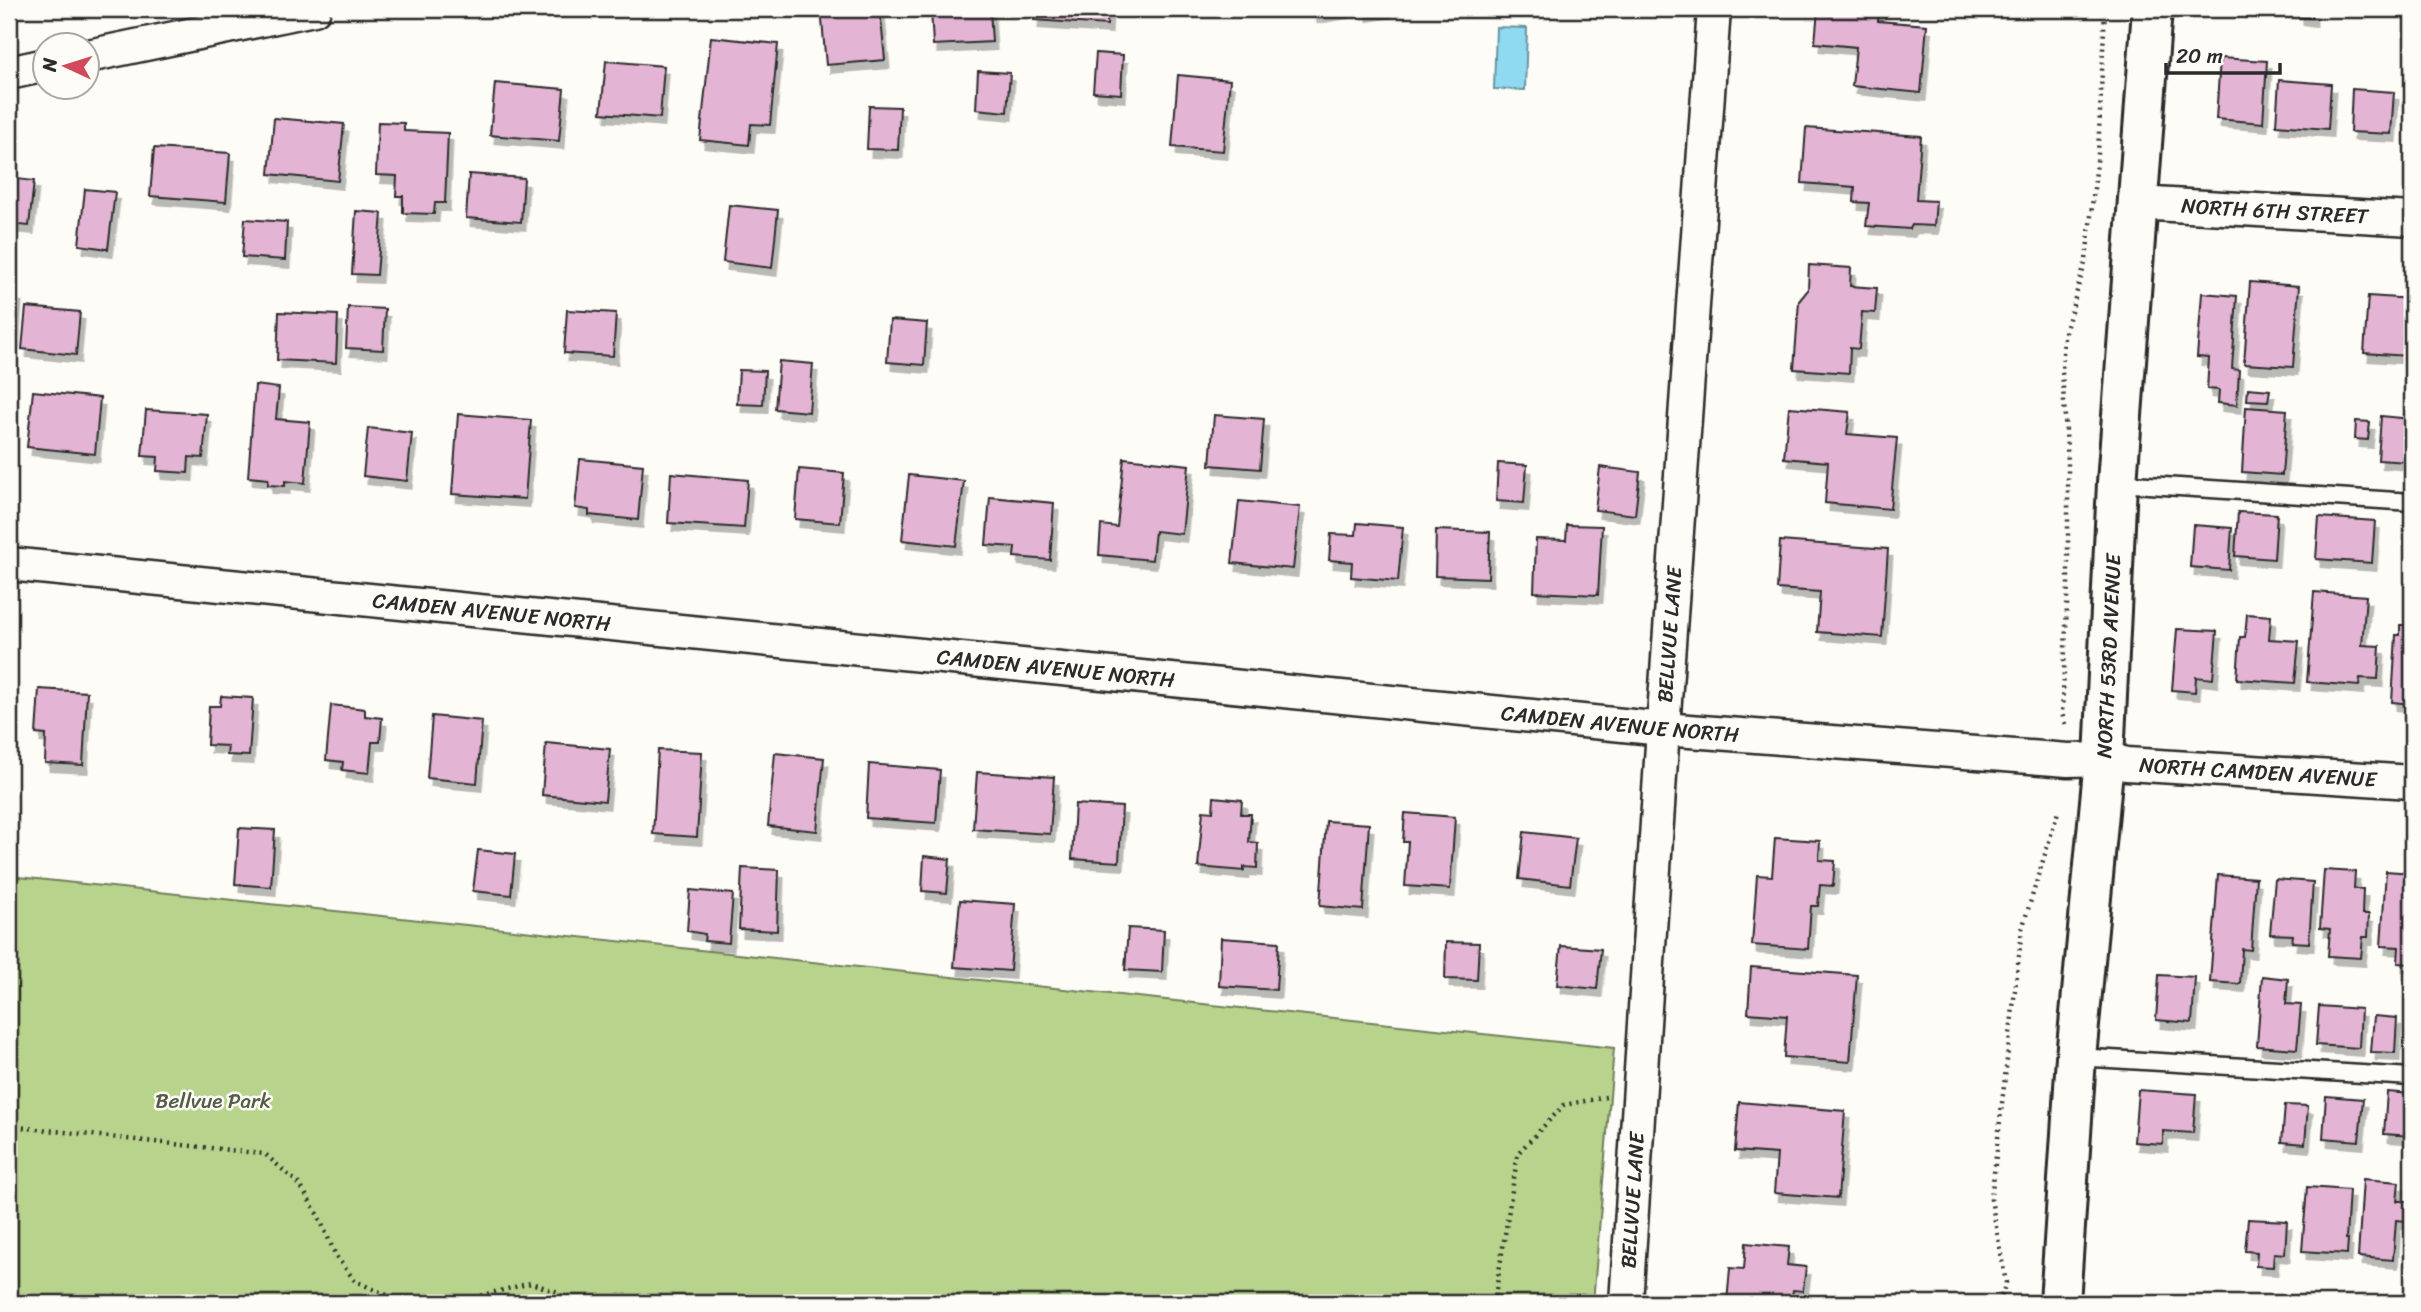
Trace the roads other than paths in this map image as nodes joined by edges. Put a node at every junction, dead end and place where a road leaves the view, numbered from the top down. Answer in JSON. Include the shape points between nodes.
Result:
{"nodes":[{"id":1,"x":314,"y":9,"type":"edge"},
{"id":2,"x":1714,"y":9,"type":"edge"},
{"id":3,"x":2152,"y":9,"type":"edge"},
{"id":4,"x":102,"y":53,"type":"edge"},
{"id":5,"x":32,"y":68,"type":"edge"},
{"id":6,"x":9,"y":72,"type":"edge"},
{"id":7,"x":2137,"y":202,"type":"junction"},
{"id":8,"x":2412,"y":219,"type":"edge"},
{"id":9,"x":2117,"y":483,"type":"junction"},
{"id":10,"x":2412,"y":502,"type":"edge"},
{"id":11,"x":9,"y":564,"type":"edge"},
{"id":12,"x":1663,"y":729,"type":"junction"},
{"id":13,"x":2104,"y":760,"type":"junction"},
{"id":14,"x":2412,"y":782,"type":"edge"},
{"id":15,"x":2076,"y":1057,"type":"junction"},
{"id":16,"x":2412,"y":1077,"type":"edge"},
{"id":17,"x":1626,"y":1303,"type":"edge"},
{"id":18,"x":2060,"y":1303,"type":"edge"}],
"edges":[{"from":1,"to":4,"type":"street"},
{"from":2,"to":12,"type":"street","name":"BELLVUE LANE"},
{"from":3,"to":7,"type":"street","name":"NORTH 53RD AVENUE"},
{"from":5,"to":6,"type":"street"},
{"from":7,"to":8,"type":"street","name":"NORTH 6TH STREET"},
{"from":7,"to":9,"type":"street","name":"NORTH 53RD AVENUE"},
{"from":9,"to":10,"type":"lane"},
{"from":9,"to":13,"type":"street","name":"NORTH 53RD AVENUE"},
{"from":11,"to":12,"type":"street","name":"CAMDEN AVENUE NORTH"},
{"from":12,"to":13,"type":"street","name":"CAMDEN AVENUE NORTH"},
{"from":12,"to":17,"type":"street","name":"BELLVUE LANE"},
{"from":13,"to":14,"type":"street","name":"NORTH CAMDEN AVENUE"},
{"from":13,"to":15,"type":"street","name":"NORTH 53RD AVENUE"},
{"from":15,"to":16,"type":"lane"},
{"from":15,"to":18,"type":"street","name":"NORTH 53RD AVENUE"}]}
